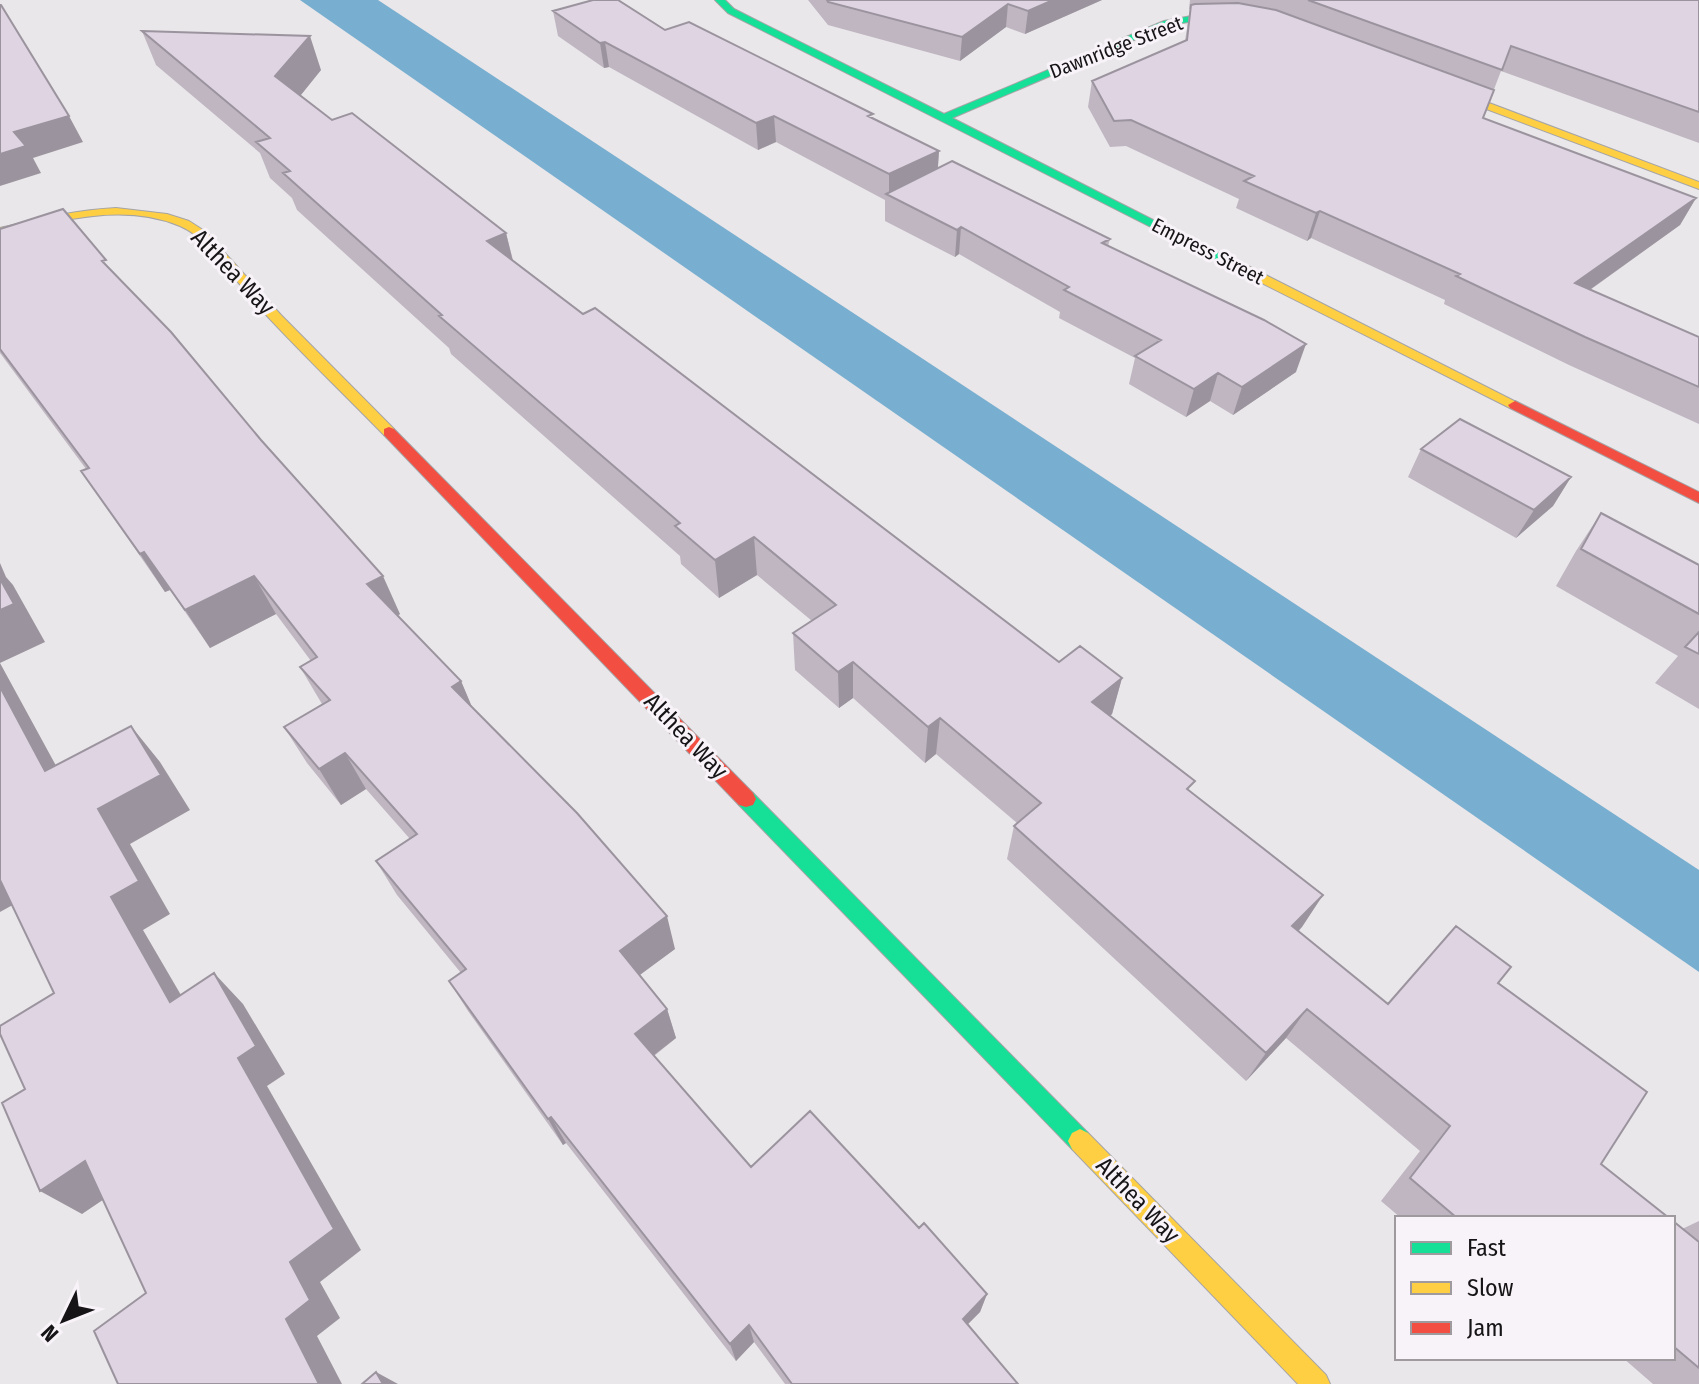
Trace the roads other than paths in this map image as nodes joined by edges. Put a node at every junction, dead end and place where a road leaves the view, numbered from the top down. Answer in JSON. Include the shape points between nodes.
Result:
{"nodes":[{"id":1,"x":720,"y":0,"type":"edge"},
{"id":2,"x":1265,"y":23,"type":"edge"},
{"id":3,"x":1422,"y":81,"type":"edge"},
{"id":4,"x":943,"y":118,"type":"junction"},
{"id":5,"x":1699,"y":186,"type":"edge"},
{"id":6,"x":0,"y":232,"type":"edge"},
{"id":7,"x":1699,"y":498,"type":"edge"},
{"id":8,"x":1317,"y":1384,"type":"edge"}],
"edges":[{"from":1,"to":4,"type":"street","name":"Empress Street","via":[[731,11]]},
{"from":2,"to":4,"type":"street","name":"Dawnridge Street","via":[[1208,16],[1167,23]]},
{"from":3,"to":5,"type":"street"},
{"from":4,"to":7,"type":"street","name":"Empress Street"},
{"from":6,"to":8,"type":"street","name":"Althea Way","via":[[55,218],[130,211],[185,224],[218,250],[251,290]]}]}
